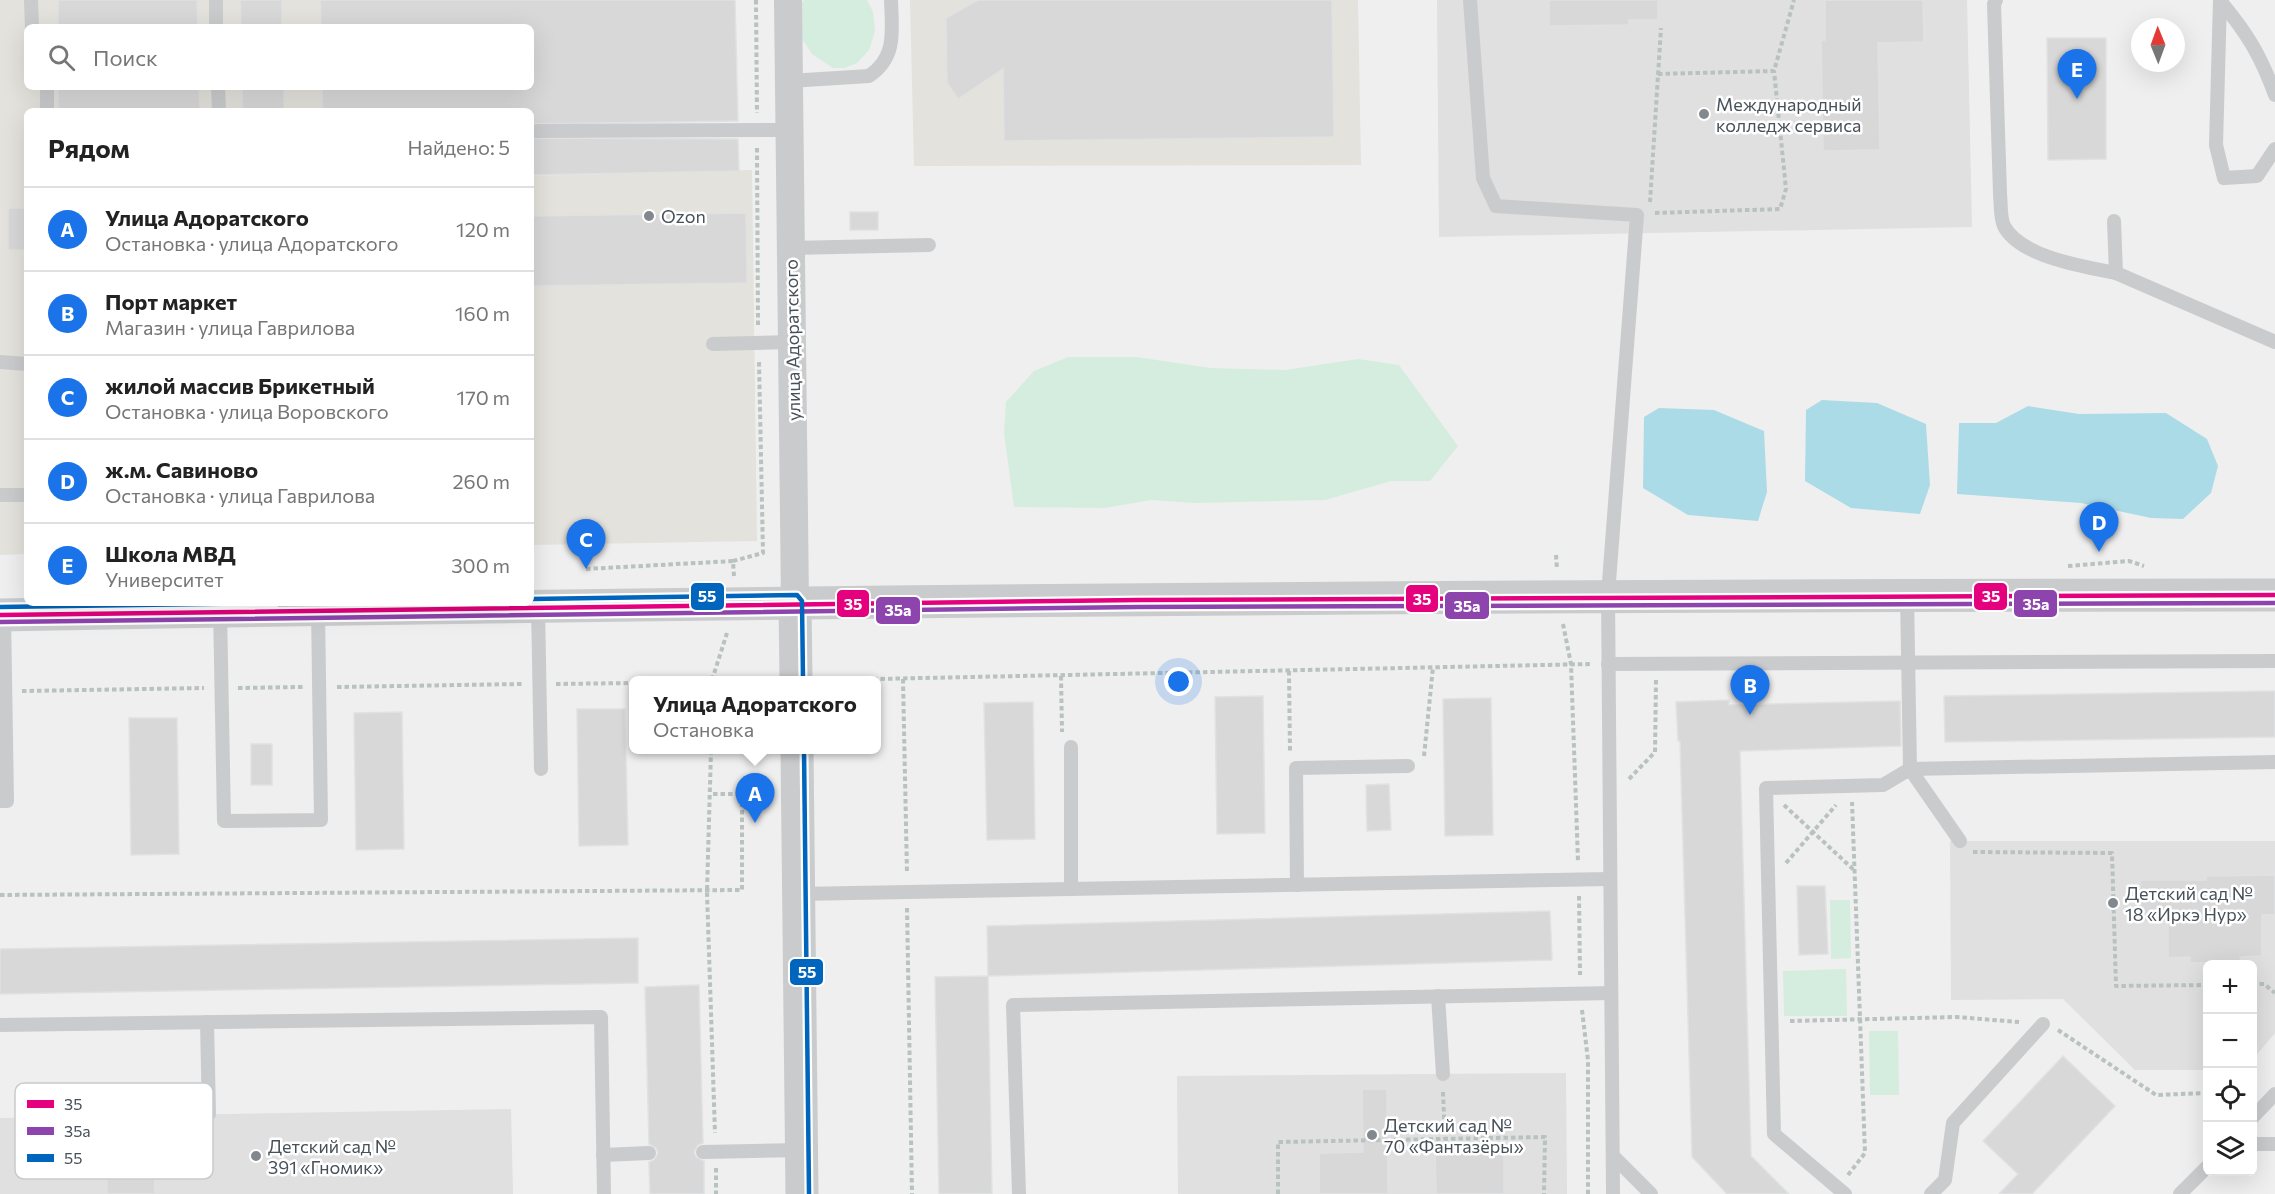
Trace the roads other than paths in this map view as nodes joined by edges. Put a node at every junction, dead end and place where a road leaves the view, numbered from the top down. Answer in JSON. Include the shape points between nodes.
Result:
{"nodes":[{"id":1,"x":31,"y":0,"type":"edge"},
{"id":2,"x":216,"y":0,"type":"edge"},
{"id":3,"x":788,"y":0,"type":"edge"},
{"id":4,"x":891,"y":0,"type":"edge"},
{"id":5,"x":1470,"y":0,"type":"edge"},
{"id":6,"x":1995,"y":0,"type":"edge"},
{"id":7,"x":2221,"y":1,"type":"edge"},
{"id":8,"x":32,"y":24,"type":"edge"},
{"id":9,"x":216,"y":24,"type":"edge"},
{"id":10,"x":789,"y":81,"type":"junction"},
{"id":11,"x":47,"y":90,"type":"edge"},
{"id":12,"x":218,"y":90,"type":"edge"},
{"id":13,"x":2275,"y":95,"type":"edge"},
{"id":14,"x":47,"y":108,"type":"edge"},
{"id":15,"x":219,"y":108,"type":"edge"},
{"id":16,"x":789,"y":129,"type":"junction"},
{"id":17,"x":536,"y":131,"type":"dead end"},
{"id":18,"x":2275,"y":149,"type":"edge"},
{"id":19,"x":2114,"y":221,"type":"dead end"},
{"id":20,"x":929,"y":245,"type":"dead end"},
{"id":21,"x":791,"y":248,"type":"junction"},
{"id":22,"x":2116,"y":273,"type":"junction"},
{"id":23,"x":792,"y":342,"type":"junction"},
{"id":24,"x":2275,"y":342,"type":"edge"},
{"id":25,"x":713,"y":344,"type":"dead end"},
{"id":26,"x":0,"y":362,"type":"edge"},
{"id":27,"x":24,"y":364,"type":"edge"},
{"id":28,"x":0,"y":495,"type":"edge"},
{"id":29,"x":24,"y":495,"type":"edge"},
{"id":30,"x":1608,"y":595,"type":"junction"},
{"id":31,"x":2275,"y":595,"type":"edge"},
{"id":32,"x":1907,"y":596,"type":"junction"},
{"id":33,"x":795,"y":602,"type":"junction"},
{"id":34,"x":385,"y":606,"type":"edge"},
{"id":35,"x":534,"y":606,"type":"edge"},
{"id":36,"x":538,"y":606,"type":"junction"},
{"id":37,"x":220,"y":607,"type":"edge"},
{"id":38,"x":318,"y":609,"type":"junction"},
{"id":39,"x":17,"y":612,"type":"edge"},
{"id":40,"x":2275,"y":661,"type":"edge"},
{"id":41,"x":1909,"y":663,"type":"junction"},
{"id":42,"x":1608,"y":664,"type":"junction"},
{"id":43,"x":796,"y":676,"type":"edge"},
{"id":44,"x":1071,"y":747,"type":"road end"},
{"id":45,"x":797,"y":754,"type":"edge"},
{"id":46,"x":2275,"y":762,"type":"edge"},
{"id":47,"x":1408,"y":766,"type":"road end"},
{"id":48,"x":541,"y":769,"type":"dead end"},
{"id":49,"x":1910,"y":769,"type":"junction"},
{"id":50,"x":0,"y":801,"type":"edge"},
{"id":51,"x":1960,"y":841,"type":"road end"},
{"id":52,"x":1610,"y":879,"type":"junction"},
{"id":53,"x":1297,"y":885,"type":"junction"},
{"id":54,"x":1071,"y":890,"type":"junction"},
{"id":55,"x":798,"y":894,"type":"junction"},
{"id":56,"x":1611,"y":993,"type":"junction"},
{"id":57,"x":1438,"y":996,"type":"junction"},
{"id":58,"x":207,"y":1022,"type":"junction"},
{"id":59,"x":2043,"y":1024,"type":"road end"},
{"id":60,"x":0,"y":1025,"type":"edge"},
{"id":61,"x":1443,"y":1074,"type":"road end"},
{"id":62,"x":208,"y":1083,"type":"edge"},
{"id":63,"x":2275,"y":1094,"type":"edge"},
{"id":64,"x":2257,"y":1114,"type":"edge"},
{"id":65,"x":2257,"y":1144,"type":"edge"},
{"id":66,"x":2275,"y":1144,"type":"edge"},
{"id":67,"x":801,"y":1150,"type":"junction"},
{"id":68,"x":710,"y":1152,"type":"road end"},
{"id":69,"x":649,"y":1154,"type":"dead end"},
{"id":70,"x":603,"y":1155,"type":"junction"},
{"id":71,"x":1612,"y":1156,"type":"junction"},
{"id":72,"x":2203,"y":1171,"type":"edge"},
{"id":73,"x":1841,"y":1191,"type":"edge"},
{"id":74,"x":604,"y":1194,"type":"edge"},
{"id":75,"x":802,"y":1194,"type":"edge"},
{"id":76,"x":1019,"y":1194,"type":"edge"},
{"id":77,"x":1613,"y":1194,"type":"edge"},
{"id":78,"x":1651,"y":1194,"type":"edge"},
{"id":79,"x":1931,"y":1194,"type":"edge"},
{"id":80,"x":2181,"y":1194,"type":"edge"}],
"edges":[{"from":1,"to":8,"type":"lane"},
{"from":2,"to":9,"type":"lane"},
{"from":3,"to":10,"type":"street","name":"улица Адоратского"},
{"from":4,"to":10,"type":"lane","via":[[889,58],[880,69],[869,76]]},
{"from":5,"to":30,"type":"lane","via":[[1483,177],[1496,206],[1637,215]]},
{"from":6,"to":22,"type":"lane","via":[[2003,225],[2018,242],[2060,262]]},
{"from":7,"to":13,"type":"lane","via":[[2244,29]]},
{"from":7,"to":18,"type":"lane","via":[[2216,145],[2224,178],[2257,176]]},
{"from":10,"to":16,"type":"street","name":"улица Адоратского"},
{"from":11,"to":14,"type":"lane"},
{"from":12,"to":15,"type":"lane"},
{"from":16,"to":17,"type":"lane"},
{"from":16,"to":21,"type":"street","name":"улица Адоратского"},
{"from":19,"to":22,"type":"lane"},
{"from":20,"to":21,"type":"lane"},
{"from":21,"to":23,"type":"street","name":"улица Адоратского"},
{"from":22,"to":24,"type":"lane"},
{"from":23,"to":25,"type":"lane"},
{"from":23,"to":33,"type":"street","name":"улица Адоратского"},
{"from":26,"to":27,"type":"lane"},
{"from":28,"to":29,"type":"lane"},
{"from":30,"to":32,"type":"street"},
{"from":30,"to":33,"type":"street"},
{"from":30,"to":42,"type":"lane"},
{"from":31,"to":32,"type":"street"},
{"from":32,"to":41,"type":"lane"},
{"from":33,"to":36,"type":"street"},
{"from":33,"to":43,"type":"street","name":"улица Адоратского"},
{"from":34,"to":38,"type":"street"},
{"from":35,"to":36,"type":"street"},
{"from":36,"to":48,"type":"lane"},
{"from":37,"to":38,"type":"street"},
{"from":37,"to":38,"type":"lane","via":[[224,821],[321,820]]},
{"from":37,"to":39,"type":"street"},
{"from":39,"to":50,"type":"lane","via":[[7,801]]},
{"from":40,"to":41,"type":"lane"},
{"from":41,"to":42,"type":"lane"},
{"from":41,"to":49,"type":"lane"},
{"from":42,"to":52,"type":"lane"},
{"from":44,"to":54,"type":"lane"},
{"from":45,"to":55,"type":"street"},
{"from":46,"to":49,"type":"lane"},
{"from":47,"to":53,"type":"lane","via":[[1296,768]]},
{"from":49,"to":51,"type":"lane"},
{"from":49,"to":73,"type":"lane","via":[[1883,785],[1766,788],[1774,1134]]},
{"from":52,"to":53,"type":"lane"},
{"from":52,"to":56,"type":"lane"},
{"from":53,"to":54,"type":"lane"},
{"from":54,"to":55,"type":"lane"},
{"from":55,"to":67,"type":"street"},
{"from":56,"to":57,"type":"lane"},
{"from":56,"to":71,"type":"lane"},
{"from":57,"to":61,"type":"lane"},
{"from":57,"to":76,"type":"lane","via":[[1013,1005]]},
{"from":58,"to":60,"type":"lane"},
{"from":58,"to":62,"type":"lane"},
{"from":58,"to":70,"type":"lane","via":[[601,1017]]},
{"from":59,"to":79,"type":"lane","via":[[1953,1123],[1945,1180]]},
{"from":63,"to":64,"type":"lane"},
{"from":65,"to":66,"type":"lane"},
{"from":67,"to":68,"type":"lane"},
{"from":67,"to":75,"type":"street"},
{"from":69,"to":70,"type":"lane"},
{"from":70,"to":74,"type":"lane"},
{"from":71,"to":77,"type":"lane"},
{"from":71,"to":78,"type":"lane"},
{"from":72,"to":80,"type":"lane"}]}
